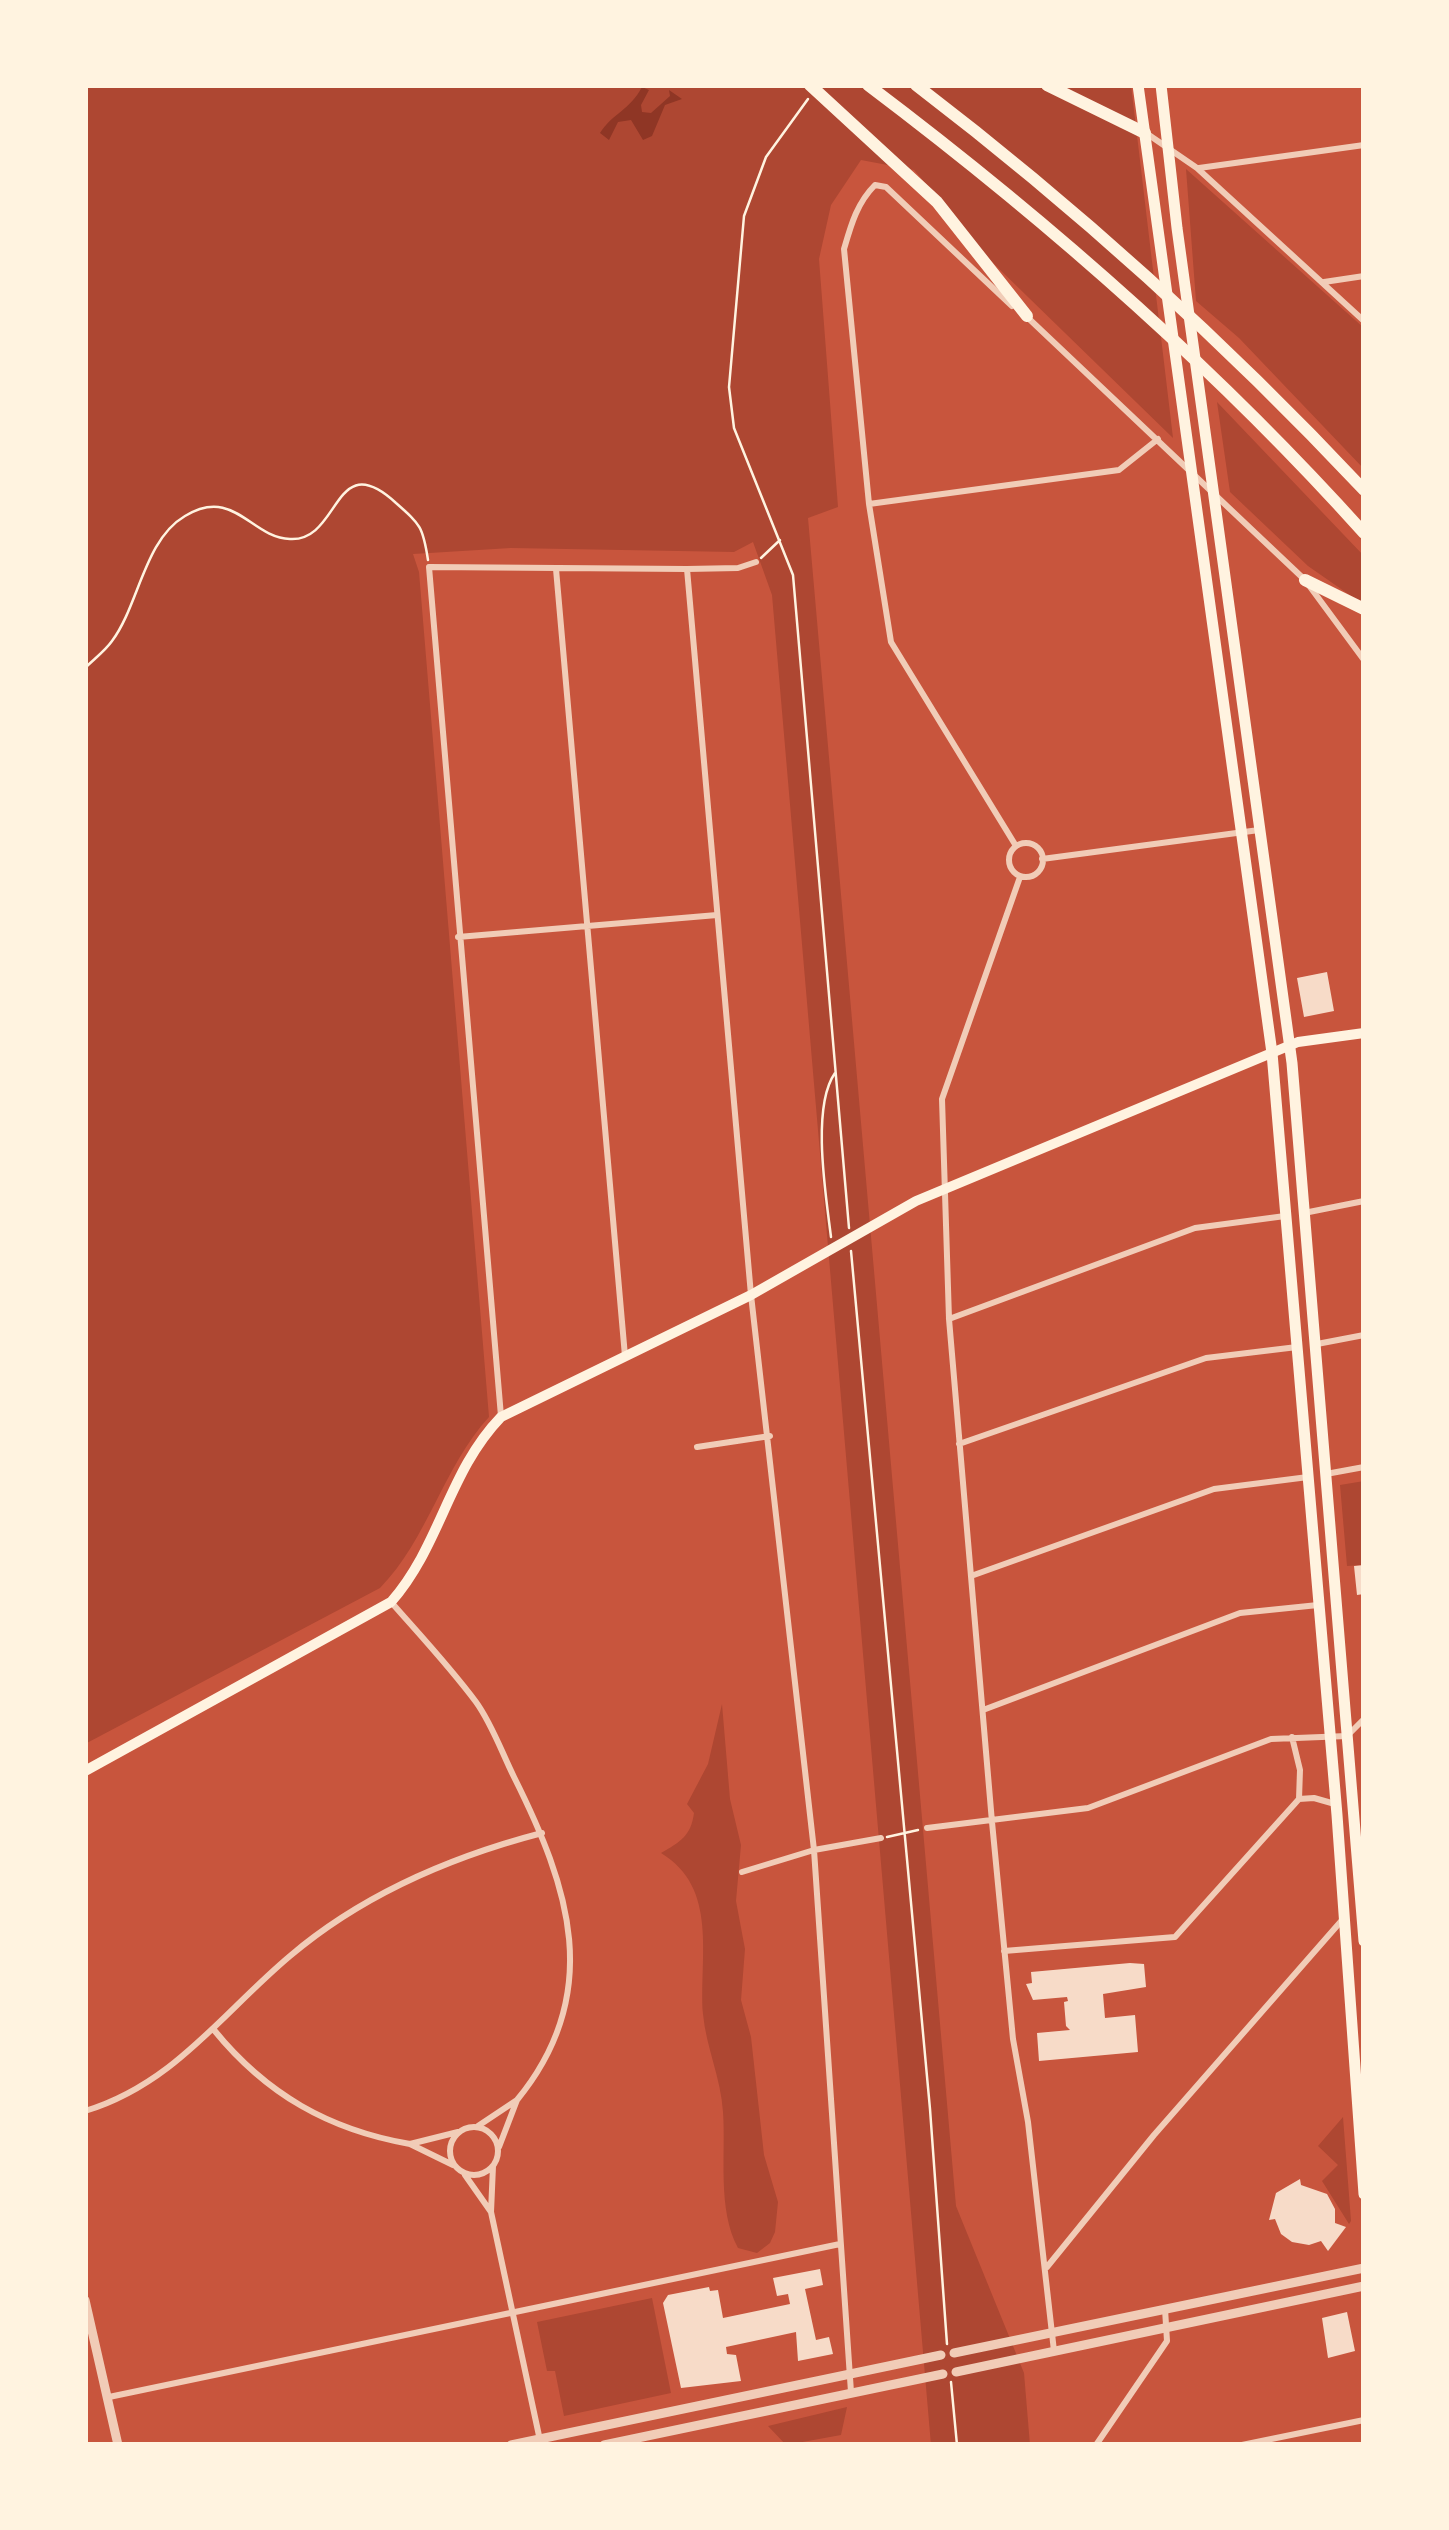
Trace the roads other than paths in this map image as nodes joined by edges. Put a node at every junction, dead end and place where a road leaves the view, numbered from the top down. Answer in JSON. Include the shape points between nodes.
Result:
{"nodes":[{"id":1,"x":810,"y":85,"type":"edge"},
{"id":2,"x":856,"y":85,"type":"edge"},
{"id":3,"x":868,"y":85,"type":"edge"},
{"id":4,"x":917,"y":85,"type":"edge"},
{"id":5,"x":1047,"y":85,"type":"edge"},
{"id":6,"x":1138,"y":85,"type":"edge"},
{"id":7,"x":1161,"y":85,"type":"edge"},
{"id":8,"x":918,"y":122,"type":"junction"},
{"id":9,"x":1145,"y":133,"type":"junction"},
{"id":10,"x":1364,"y":145,"type":"edge"},
{"id":11,"x":1170,"y":147,"type":"junction"},
{"id":12,"x":1198,"y":168,"type":"junction"},
{"id":13,"x":1364,"y":276,"type":"edge"},
{"id":14,"x":1324,"y":282,"type":"junction"},
{"id":15,"x":1028,"y":316,"type":"junction"},
{"id":16,"x":1364,"y":321,"type":"edge"},
{"id":17,"x":1158,"y":440,"type":"junction"},
{"id":18,"x":1191,"y":474,"type":"junction"},
{"id":19,"x":1364,"y":490,"type":"edge"},
{"id":20,"x":1216,"y":496,"type":"junction"},
{"id":21,"x":869,"y":504,"type":"junction"},
{"id":22,"x":1364,"y":533,"type":"edge"},
{"id":23,"x":756,"y":562,"type":"road end"},
{"id":24,"x":556,"y":569,"type":"junction"},
{"id":25,"x":687,"y":569,"type":"junction"},
{"id":26,"x":1305,"y":580,"type":"junction"},
{"id":27,"x":1364,"y":609,"type":"edge"},
{"id":28,"x":1364,"y":660,"type":"edge"},
{"id":29,"x":1261,"y":830,"type":"junction"},
{"id":30,"x":1240,"y":833,"type":"junction"},
{"id":31,"x":1016,"y":846,"type":"junction"},
{"id":32,"x":1042,"y":858,"type":"junction"},
{"id":33,"x":1020,"y":877,"type":"junction"},
{"id":34,"x":717,"y":915,"type":"junction"},
{"id":35,"x":587,"y":926,"type":"junction"},
{"id":36,"x":458,"y":937,"type":"junction"},
{"id":37,"x":1364,"y":1033,"type":"edge"},
{"id":38,"x":1290,"y":1046,"type":"junction"},
{"id":39,"x":1272,"y":1053,"type":"junction"},
{"id":40,"x":948,"y":1190,"type":"junction"},
{"id":41,"x":1364,"y":1201,"type":"edge"},
{"id":42,"x":1304,"y":1213,"type":"junction"},
{"id":43,"x":1287,"y":1216,"type":"junction"},
{"id":44,"x":751,"y":1295,"type":"junction"},
{"id":45,"x":949,"y":1319,"type":"junction"},
{"id":46,"x":1364,"y":1335,"type":"edge"},
{"id":47,"x":1316,"y":1344,"type":"junction"},
{"id":48,"x":1296,"y":1347,"type":"junction"},
{"id":49,"x":626,"y":1357,"type":"junction"},
{"id":50,"x":500,"y":1418,"type":"junction"},
{"id":51,"x":770,"y":1436,"type":"junction"},
{"id":52,"x":960,"y":1444,"type":"junction"},
{"id":53,"x":697,"y":1446,"type":"dead end"},
{"id":54,"x":1364,"y":1468,"type":"edge"},
{"id":55,"x":1324,"y":1474,"type":"junction"},
{"id":56,"x":1308,"y":1478,"type":"junction"},
{"id":57,"x":971,"y":1576,"type":"junction"},
{"id":58,"x":392,"y":1602,"type":"junction"},
{"id":59,"x":1320,"y":1605,"type":"junction"},
{"id":60,"x":982,"y":1710,"type":"junction"},
{"id":61,"x":1364,"y":1719,"type":"edge"},
{"id":62,"x":1292,"y":1736,"type":"junction"},
{"id":63,"x":1347,"y":1736,"type":"junction"},
{"id":64,"x":1330,"y":1737,"type":"junction"},
{"id":65,"x":85,"y":1771,"type":"edge"},
{"id":66,"x":1299,"y":1799,"type":"junction"},
{"id":67,"x":1335,"y":1804,"type":"junction"},
{"id":68,"x":992,"y":1822,"type":"junction"},
{"id":69,"x":927,"y":1828,"type":"road end"},
{"id":70,"x":542,"y":1833,"type":"junction"},
{"id":71,"x":881,"y":1838,"type":"road end"},
{"id":72,"x":814,"y":1850,"type":"junction"},
{"id":73,"x":742,"y":1872,"type":"dead end"},
{"id":74,"x":1362,"y":1899,"type":"edge"},
{"id":75,"x":1344,"y":1918,"type":"junction"},
{"id":76,"x":1364,"y":1941,"type":"edge"},
{"id":77,"x":1004,"y":1951,"type":"junction"},
{"id":78,"x":214,"y":2030,"type":"junction"},
{"id":79,"x":518,"y":2100,"type":"junction"},
{"id":80,"x":85,"y":2111,"type":"edge"},
{"id":81,"x":477,"y":2127,"type":"junction"},
{"id":82,"x":460,"y":2132,"type":"junction"},
{"id":83,"x":410,"y":2144,"type":"junction"},
{"id":84,"x":498,"y":2148,"type":"junction"},
{"id":85,"x":454,"y":2166,"type":"junction"},
{"id":86,"x":493,"y":2166,"type":"junction"},
{"id":87,"x":464,"y":2174,"type":"junction"},
{"id":88,"x":1364,"y":2194,"type":"edge"},
{"id":89,"x":491,"y":2212,"type":"junction"},
{"id":90,"x":840,"y":2244,"type":"junction"},
{"id":91,"x":1046,"y":2268,"type":"junction"},
{"id":92,"x":1364,"y":2268,"type":"edge"},
{"id":93,"x":1364,"y":2286,"type":"edge"},
{"id":94,"x":85,"y":2300,"type":"edge"},
{"id":95,"x":1164,"y":2309,"type":"junction"},
{"id":96,"x":514,"y":2312,"type":"junction"},
{"id":97,"x":1168,"y":2327,"type":"junction"},
{"id":98,"x":1052,"y":2333,"type":"junction"},
{"id":99,"x":1054,"y":2352,"type":"junction"},
{"id":100,"x":954,"y":2353,"type":"dead end"},
{"id":101,"x":941,"y":2356,"type":"dead end"},
{"id":102,"x":956,"y":2372,"type":"dead end"},
{"id":103,"x":852,"y":2374,"type":"junction"},
{"id":104,"x":943,"y":2374,"type":"dead end"},
{"id":105,"x":852,"y":2392,"type":"junction"},
{"id":106,"x":109,"y":2397,"type":"junction"},
{"id":107,"x":1364,"y":2420,"type":"edge"},
{"id":108,"x":541,"y":2442,"type":"edge"},
{"id":109,"x":118,"y":2445,"type":"edge"},
{"id":110,"x":511,"y":2445,"type":"edge"},
{"id":111,"x":604,"y":2445,"type":"edge"},
{"id":112,"x":1096,"y":2445,"type":"edge"},
{"id":113,"x":1242,"y":2445,"type":"edge"}],
"edges":[{"from":1,"to":15,"type":"highway","via":[[938,202]]},
{"from":2,"to":8,"type":"highway"},
{"from":3,"to":8,"type":"highway"},
{"from":4,"to":19,"type":"highway","via":[[1068,206],[1226,348]]},
{"from":5,"to":9,"type":"highway"},
{"from":6,"to":9,"type":"main road"},
{"from":7,"to":11,"type":"main road"},
{"from":8,"to":22,"type":"highway","via":[[1067,241],[1238,400]]},
{"from":9,"to":11,"type":"street"},
{"from":9,"to":18,"type":"main road"},
{"from":10,"to":12,"type":"street"},
{"from":11,"to":12,"type":"street"},
{"from":11,"to":20,"type":"main road"},
{"from":12,"to":14,"type":"street"},
{"from":13,"to":14,"type":"street"},
{"from":14,"to":16,"type":"street"},
{"from":15,"to":17,"type":"street"},
{"from":15,"to":21,"type":"street","via":[[886,186],[867,193],[844,249]]},
{"from":17,"to":18,"type":"street"},
{"from":17,"to":21,"type":"street","via":[[1118,470]]},
{"from":18,"to":20,"type":"street"},
{"from":18,"to":30,"type":"main road"},
{"from":20,"to":26,"type":"street"},
{"from":20,"to":29,"type":"main road"},
{"from":21,"to":31,"type":"street","via":[[890,642]]},
{"from":23,"to":25,"type":"street"},
{"from":24,"to":25,"type":"street"},
{"from":24,"to":35,"type":"street"},
{"from":24,"to":36,"type":"street","via":[[429,566]]},
{"from":25,"to":34,"type":"street"},
{"from":26,"to":27,"type":"highway"},
{"from":26,"to":28,"type":"street"},
{"from":29,"to":30,"type":"street"},
{"from":29,"to":38,"type":"main road"},
{"from":30,"to":32,"type":"street"},
{"from":30,"to":39,"type":"main road"},
{"from":31,"to":32,"type":"street","via":[[1032,844]]},
{"from":31,"to":33,"type":"street","via":[[1009,863]]},
{"from":32,"to":33,"type":"street","via":[[1039,872]]},
{"from":33,"to":40,"type":"street","via":[[942,1099]]},
{"from":34,"to":35,"type":"street"},
{"from":34,"to":44,"type":"street"},
{"from":35,"to":36,"type":"street"},
{"from":35,"to":49,"type":"street"},
{"from":36,"to":50,"type":"street"},
{"from":37,"to":38,"type":"main road"},
{"from":38,"to":39,"type":"main road"},
{"from":38,"to":42,"type":"main road"},
{"from":39,"to":40,"type":"main road"},
{"from":39,"to":43,"type":"main road"},
{"from":40,"to":44,"type":"main road","via":[[916,1201]]},
{"from":40,"to":45,"type":"street"},
{"from":41,"to":42,"type":"street"},
{"from":42,"to":47,"type":"main road"},
{"from":43,"to":45,"type":"street","via":[[1195,1228]]},
{"from":43,"to":48,"type":"main road"},
{"from":44,"to":49,"type":"main road"},
{"from":44,"to":51,"type":"street"},
{"from":45,"to":52,"type":"street"},
{"from":46,"to":47,"type":"street"},
{"from":47,"to":55,"type":"main road"},
{"from":48,"to":52,"type":"street","via":[[1206,1358]]},
{"from":48,"to":56,"type":"main road"},
{"from":49,"to":50,"type":"main road"},
{"from":50,"to":58,"type":"main road","via":[[475,1444],[417,1573]]},
{"from":51,"to":53,"type":"street"},
{"from":51,"to":72,"type":"street"},
{"from":52,"to":57,"type":"street"},
{"from":54,"to":55,"type":"street"},
{"from":55,"to":63,"type":"main road"},
{"from":56,"to":57,"type":"street","via":[[1214,1489]]},
{"from":56,"to":59,"type":"main road"},
{"from":57,"to":60,"type":"street"},
{"from":58,"to":65,"type":"main road"},
{"from":58,"to":70,"type":"street","via":[[478,1705]]},
{"from":59,"to":60,"type":"street","via":[[1240,1613]]},
{"from":59,"to":64,"type":"main road"},
{"from":60,"to":68,"type":"street"},
{"from":61,"to":63,"type":"street"},
{"from":62,"to":64,"type":"street"},
{"from":62,"to":66,"type":"street"},
{"from":62,"to":68,"type":"street","via":[[1088,1808]]},
{"from":63,"to":64,"type":"street"},
{"from":63,"to":74,"type":"main road"},
{"from":64,"to":67,"type":"main road"},
{"from":66,"to":67,"type":"street"},
{"from":66,"to":77,"type":"street","via":[[1175,1937]]},
{"from":67,"to":75,"type":"main road"},
{"from":68,"to":69,"type":"street"},
{"from":68,"to":77,"type":"street"},
{"from":70,"to":78,"type":"street","via":[[437,1866],[360,1906],[292,1954]]},
{"from":70,"to":79,"type":"street","via":[[560,1878],[570,1959],[553,2038]]},
{"from":71,"to":72,"type":"street"},
{"from":72,"to":73,"type":"street"},
{"from":72,"to":90,"type":"street"},
{"from":74,"to":76,"type":"main road"},
{"from":75,"to":88,"type":"main road"},
{"from":75,"to":91,"type":"street"},
{"from":77,"to":91,"type":"street"},
{"from":78,"to":80,"type":"street","via":[[162,2074]]},
{"from":78,"to":83,"type":"street","via":[[294,2104],[339,2126]]},
{"from":79,"to":81,"type":"street"},
{"from":79,"to":84,"type":"street"},
{"from":81,"to":82,"type":"street"},
{"from":81,"to":84,"type":"street"},
{"from":82,"to":83,"type":"street"},
{"from":82,"to":85,"type":"street","via":[[450,2147]]},
{"from":83,"to":85,"type":"street"},
{"from":84,"to":86,"type":"street"},
{"from":85,"to":87,"type":"street"},
{"from":86,"to":87,"type":"street","via":[[476,2176]]},
{"from":86,"to":89,"type":"street"},
{"from":87,"to":89,"type":"street"},
{"from":89,"to":96,"type":"street"},
{"from":90,"to":96,"type":"street"},
{"from":90,"to":103,"type":"street"},
{"from":91,"to":98,"type":"street"},
{"from":92,"to":95,"type":"street"},
{"from":93,"to":97,"type":"street"},
{"from":94,"to":106,"type":"street"},
{"from":95,"to":97,"type":"street"},
{"from":95,"to":98,"type":"street"},
{"from":96,"to":106,"type":"street"},
{"from":96,"to":108,"type":"street"},
{"from":97,"to":99,"type":"street"},
{"from":97,"to":112,"type":"street","via":[[1167,2341]]},
{"from":98,"to":99,"type":"street"},
{"from":98,"to":100,"type":"street"},
{"from":99,"to":102,"type":"street"},
{"from":101,"to":103,"type":"street"},
{"from":103,"to":105,"type":"street"},
{"from":103,"to":108,"type":"street"},
{"from":104,"to":105,"type":"street"},
{"from":105,"to":111,"type":"street"},
{"from":106,"to":109,"type":"street"},
{"from":107,"to":113,"type":"street"},
{"from":108,"to":110,"type":"street"}]}
